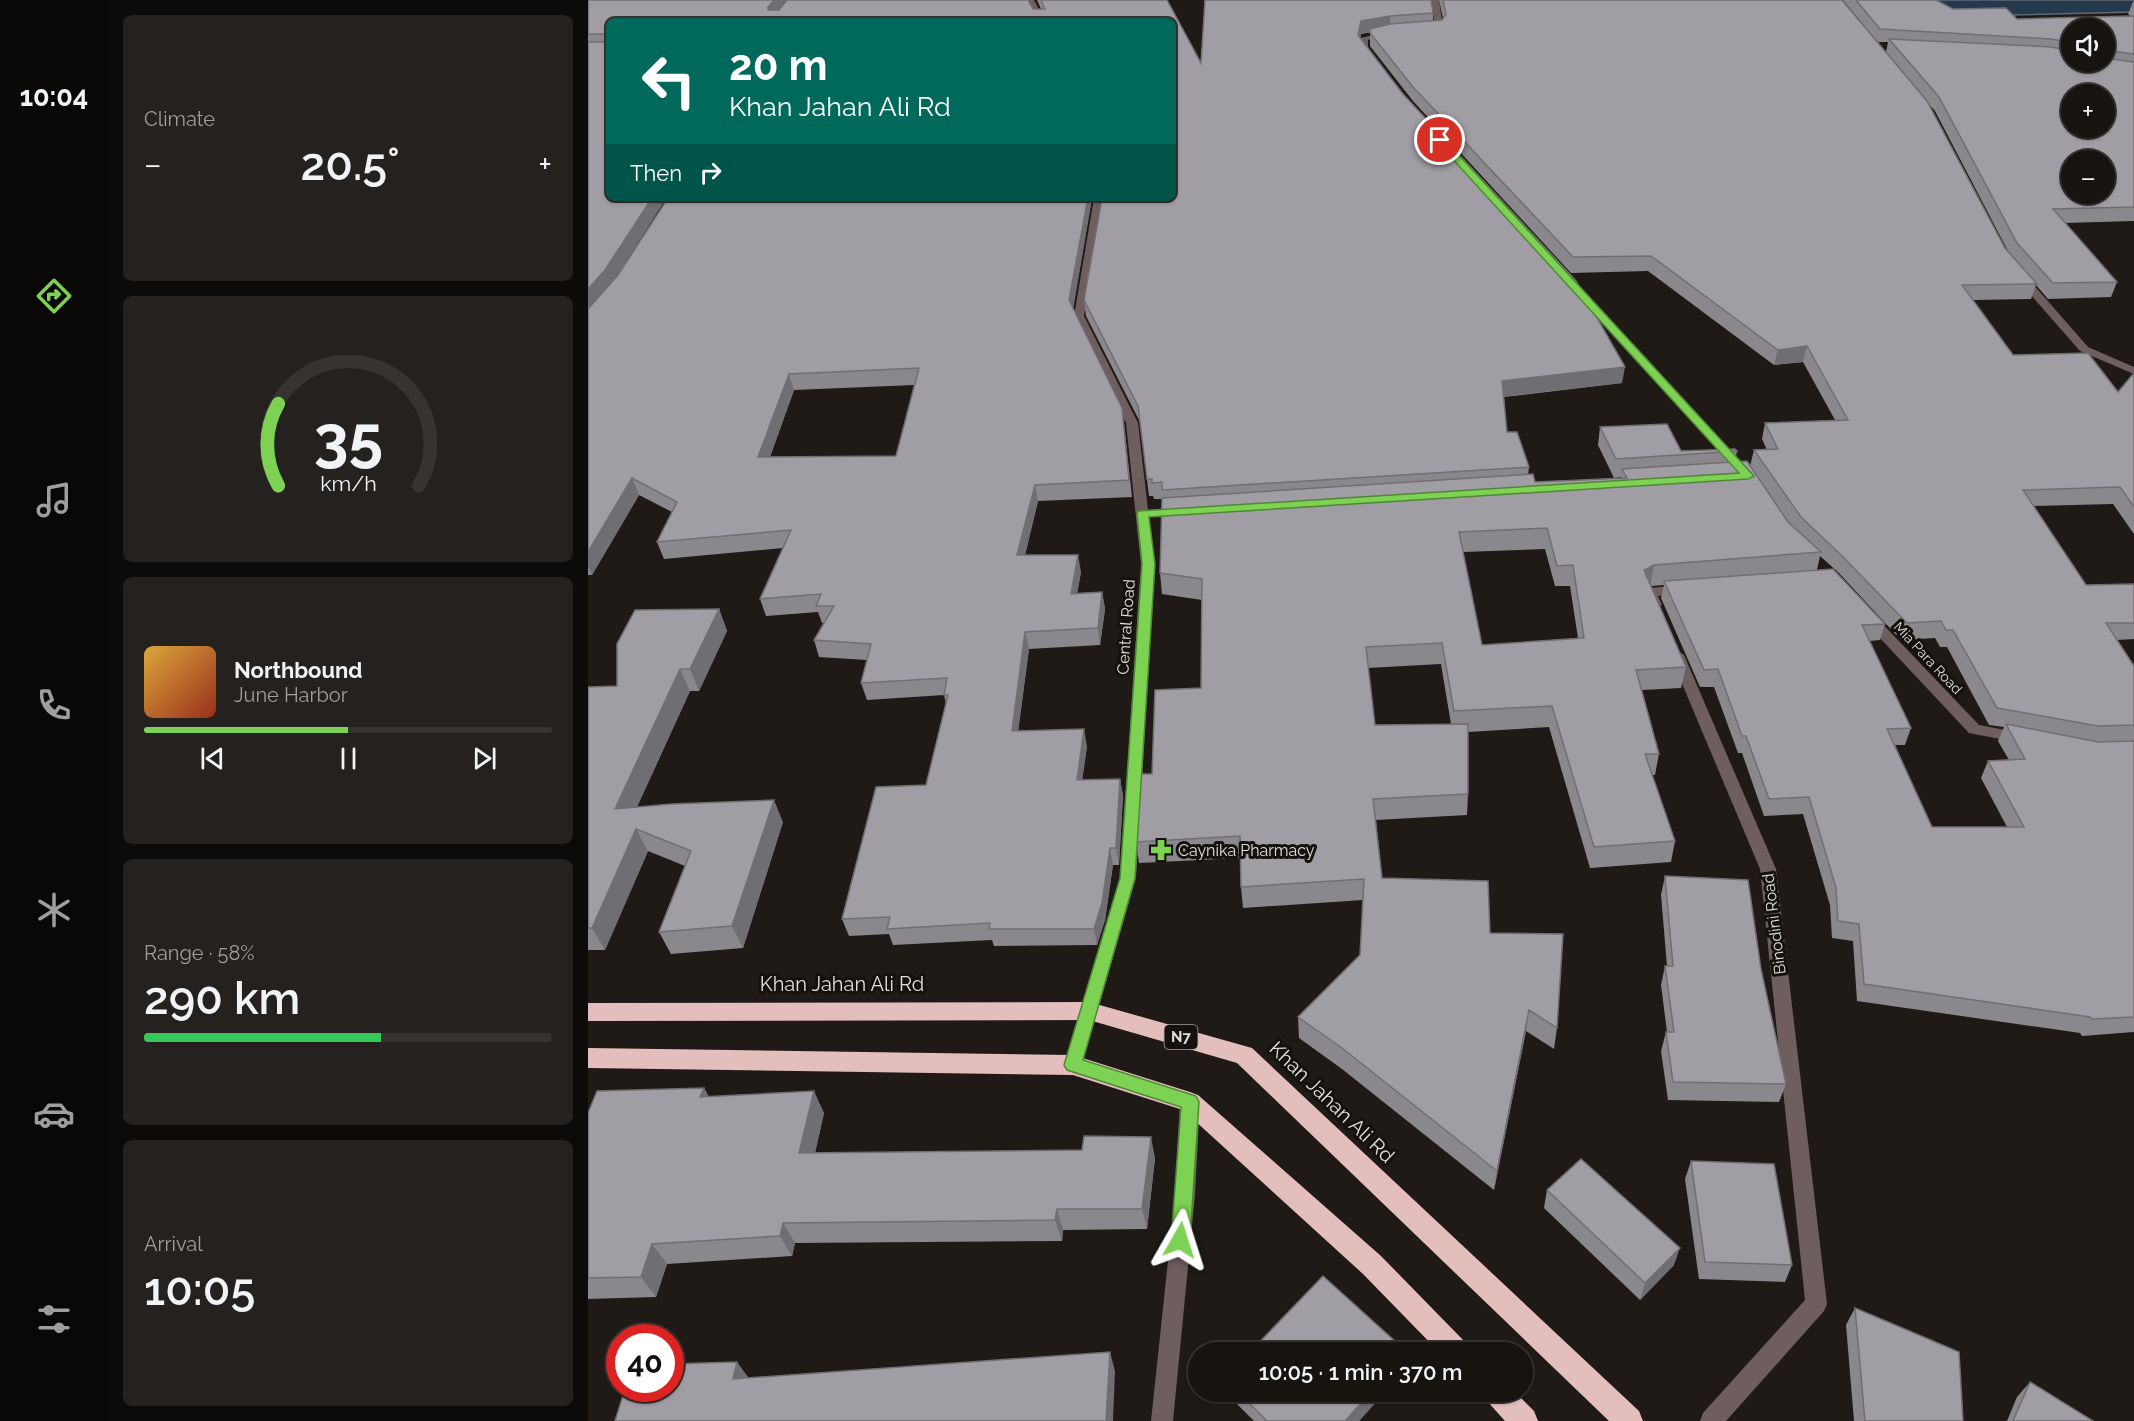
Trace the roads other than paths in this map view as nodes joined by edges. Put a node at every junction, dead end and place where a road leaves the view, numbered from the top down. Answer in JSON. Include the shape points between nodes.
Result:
{"nodes":[{"id":1,"x":1030,"y":0,"type":"edge"},
{"id":2,"x":1436,"y":0,"type":"edge"},
{"id":3,"x":1039,"y":18,"type":"edge"},
{"id":4,"x":1419,"y":32,"type":"edge"},
{"id":5,"x":1400,"y":33,"type":"edge"},
{"id":6,"x":1383,"y":72,"type":"edge"},
{"id":7,"x":1098,"y":201,"type":"edge"},
{"id":8,"x":2014,"y":269,"type":"edge"},
{"id":9,"x":1570,"y":281,"type":"edge"},
{"id":10,"x":2134,"y":371,"type":"edge"},
{"id":11,"x":1746,"y":479,"type":"edge"},
{"id":12,"x":1190,"y":511,"type":"edge"},
{"id":13,"x":1143,"y":514,"type":"junction"},
{"id":14,"x":1695,"y":588,"type":"edge"},
{"id":15,"x":1864,"y":612,"type":"edge"},
{"id":16,"x":2032,"y":740,"type":"edge"},
{"id":17,"x":1089,"y":1011,"type":"junction"},
{"id":18,"x":588,"y":1012,"type":"edge"},
{"id":19,"x":588,"y":1058,"type":"edge"},
{"id":20,"x":1073,"y":1065,"type":"junction"},
{"id":21,"x":1190,"y":1102,"type":"junction"},
{"id":22,"x":1447,"y":1342,"type":"edge"},
{"id":23,"x":1506,"y":1402,"type":"edge"},
{"id":24,"x":1162,"y":1421,"type":"edge"},
{"id":25,"x":1524,"y":1421,"type":"edge"},
{"id":26,"x":1629,"y":1421,"type":"edge"},
{"id":27,"x":1711,"y":1421,"type":"edge"}],
"edges":[{"from":1,"to":3,"type":"street"},
{"from":2,"to":4,"type":"street","via":[[1439,27]]},
{"from":5,"to":6,"type":"street","via":[[1364,38],[1364,47]]},
{"from":7,"to":13,"type":"street","name":"Central Road","via":[[1078,316],[1132,423]]},
{"from":8,"to":10,"type":"street","via":[[2084,349]]},
{"from":9,"to":11,"type":"street"},
{"from":12,"to":13,"type":"street"},
{"from":13,"to":17,"type":"street","name":"Central Road","via":[[1148,564],[1128,878]]},
{"from":14,"to":27,"type":"street","name":"Binodini Road","via":[[1650,592],[1768,869],[1816,1304]]},
{"from":15,"to":16,"type":"street","name":"Mia Para Road","via":[[1974,729]]},
{"from":17,"to":18,"type":"highway","name":"Khan Jahan Ali Rd","number":"N7"},
{"from":17,"to":20,"type":"street","name":"Central Road"},
{"from":17,"to":26,"type":"highway","name":"Khan Jahan Ali Rd","number":"N7","via":[[1244,1055]]},
{"from":19,"to":20,"type":"highway"},
{"from":20,"to":21,"type":"highway"},
{"from":21,"to":22,"type":"highway","via":[[1372,1265]]},
{"from":21,"to":24,"type":"street","via":[[1185,1195]]},
{"from":23,"to":25,"type":"highway"}]}
